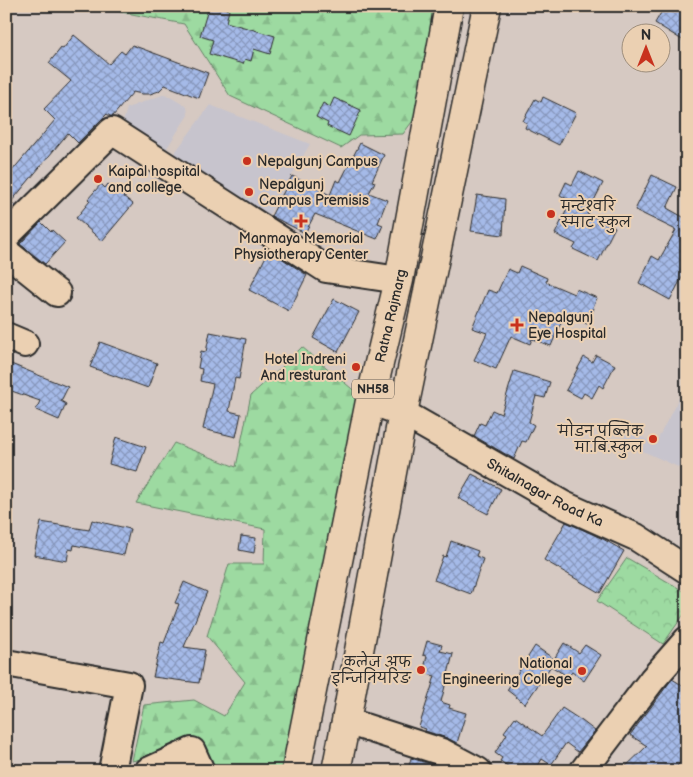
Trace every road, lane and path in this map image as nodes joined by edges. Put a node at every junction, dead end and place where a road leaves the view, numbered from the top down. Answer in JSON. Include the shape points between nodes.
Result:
{"nodes":[{"id":1,"x":449,"y":6,"type":"edge"},
{"id":2,"x":487,"y":6,"type":"edge"},
{"id":3,"x":6,"y":236,"type":"edge"},
{"id":4,"x":6,"y":252,"type":"edge"},
{"id":5,"x":399,"y":280,"type":"junction"},
{"id":6,"x":56,"y":293,"type":"dead end"},
{"id":7,"x":370,"y":401,"type":"junction"},
{"id":8,"x":403,"y":413,"type":"junction"},
{"id":9,"x":687,"y":570,"type":"edge"},
{"id":10,"x":687,"y":640,"type":"edge"},
{"id":11,"x":6,"y":663,"type":"edge"},
{"id":12,"x":346,"y":721,"type":"junction"},
{"id":13,"x":112,"y":771,"type":"edge"},
{"id":14,"x":148,"y":771,"type":"edge"},
{"id":15,"x":201,"y":771,"type":"edge"},
{"id":16,"x":296,"y":771,"type":"edge"},
{"id":17,"x":336,"y":771,"type":"edge"},
{"id":18,"x":478,"y":771,"type":"edge"},
{"id":19,"x":584,"y":771,"type":"edge"}],
"edges":[{"from":1,"to":5,"type":"highway","name":"Ratna Rajmarg","number":"NH58"},
{"from":2,"to":8,"type":"highway","number":"NH58"},
{"from":3,"to":5,"type":"street","via":[[112,131],[326,269]]},
{"from":4,"to":6,"type":"street"},
{"from":5,"to":7,"type":"highway","name":"Ratna Rajmarg","number":"NH58"},
{"from":7,"to":8,"type":"street","name":"Shitalnagar Road Ka"},
{"from":7,"to":16,"type":"highway","name":"Ratna Rajmarg","number":"NH58"},
{"from":8,"to":9,"type":"street","name":"Shitalnagar Road Ka","via":[[564,505],[636,537]]},
{"from":8,"to":12,"type":"highway","number":"NH58"},
{"from":10,"to":19,"type":"street","via":[[652,680]]},
{"from":11,"to":13,"type":"street","via":[[129,685]]},
{"from":12,"to":17,"type":"highway","number":"NH58"},
{"from":12,"to":18,"type":"street","via":[[442,752]]},
{"from":14,"to":15,"type":"street","via":[[192,752]]}]}
